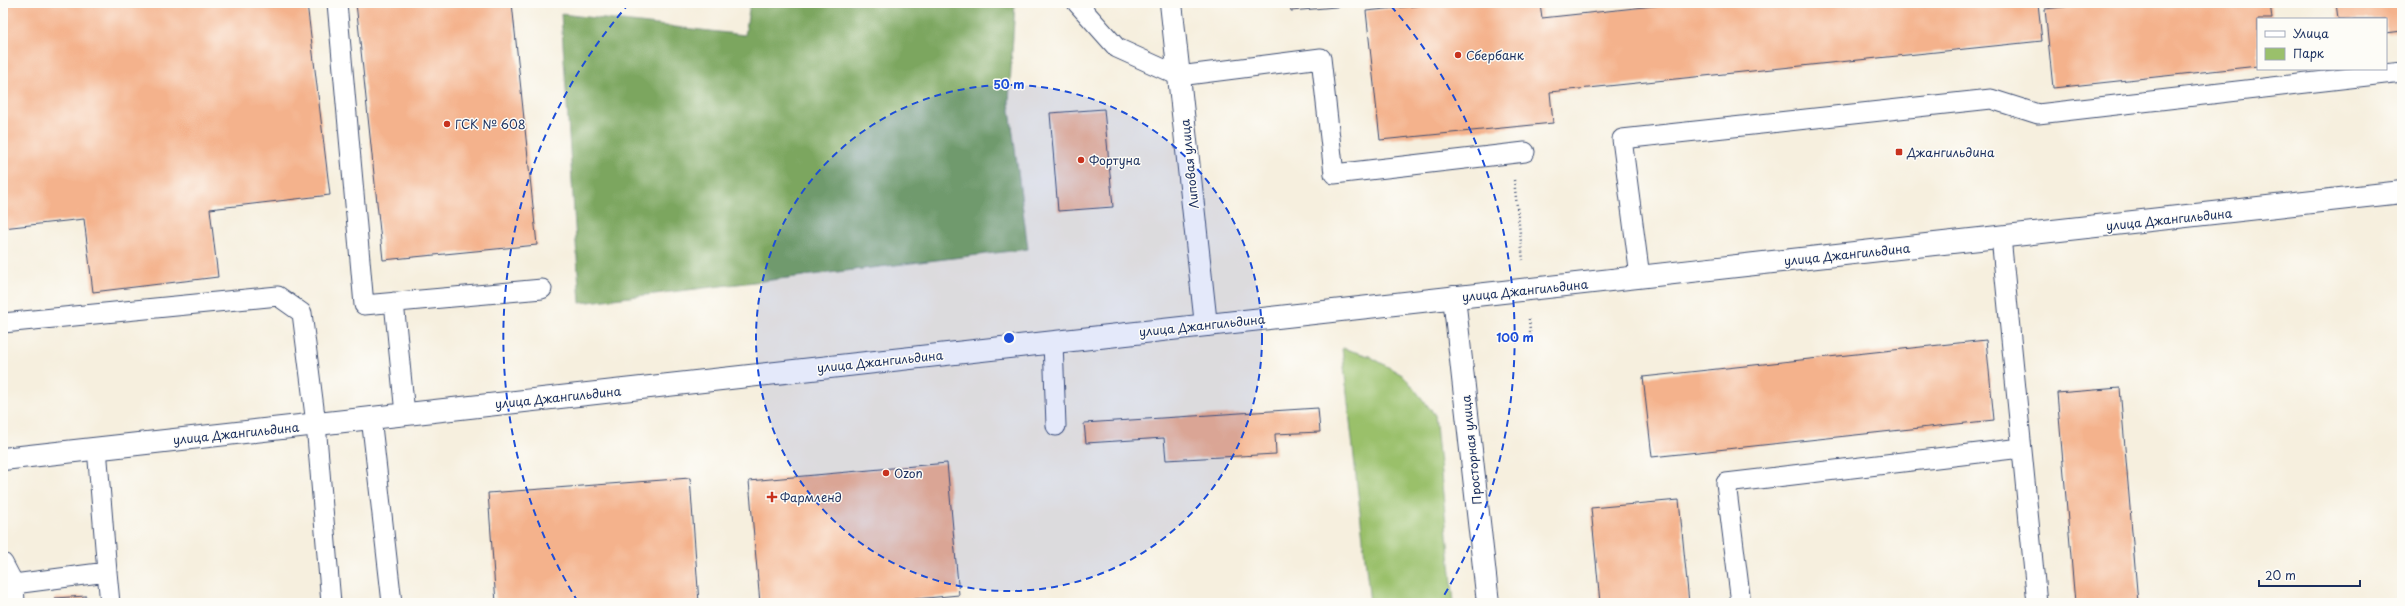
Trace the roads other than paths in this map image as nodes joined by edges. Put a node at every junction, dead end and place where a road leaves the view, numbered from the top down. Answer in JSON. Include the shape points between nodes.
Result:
{"nodes":[{"id":1,"x":337,"y":3,"type":"edge"},
{"id":2,"x":1077,"y":3,"type":"edge"},
{"id":3,"x":1171,"y":3,"type":"edge"},
{"id":4,"x":2402,"y":72,"type":"edge"},
{"id":5,"x":1180,"y":76,"type":"junction"},
{"id":6,"x":1518,"y":153,"type":"road end"},
{"id":7,"x":2402,"y":192,"type":"edge"},
{"id":8,"x":2001,"y":237,"type":"junction"},
{"id":9,"x":1640,"y":277,"type":"junction"},
{"id":10,"x":542,"y":289,"type":"dead end"},
{"id":11,"x":1454,"y":297,"type":"junction"},
{"id":12,"x":394,"y":302,"type":"junction"},
{"id":13,"x":3,"y":323,"type":"edge"},
{"id":14,"x":1206,"y":325,"type":"junction"},
{"id":15,"x":1053,"y":342,"type":"junction"},
{"id":16,"x":405,"y":414,"type":"junction"},
{"id":17,"x":372,"y":418,"type":"junction"},
{"id":18,"x":316,"y":424,"type":"junction"},
{"id":19,"x":1056,"y":426,"type":"dead end"},
{"id":20,"x":97,"y":448,"type":"junction"},
{"id":21,"x":2021,"y":448,"type":"junction"},
{"id":22,"x":3,"y":459,"type":"edge"},
{"id":23,"x":3,"y":563,"type":"edge"},
{"id":24,"x":107,"y":572,"type":"junction"},
{"id":25,"x":14,"y":584,"type":"junction"},
{"id":26,"x":15,"y":603,"type":"edge"},
{"id":27,"x":110,"y":603,"type":"edge"},
{"id":28,"x":331,"y":603,"type":"edge"},
{"id":29,"x":392,"y":603,"type":"edge"},
{"id":30,"x":1488,"y":603,"type":"edge"},
{"id":31,"x":1741,"y":603,"type":"edge"},
{"id":32,"x":2036,"y":603,"type":"edge"}],
"edges":[{"from":1,"to":12,"type":"lane","via":[[364,305]]},
{"from":2,"to":5,"type":"lane","via":[[1116,48]]},
{"from":3,"to":5,"type":"main road","name":"Липовая улица"},
{"from":4,"to":9,"type":"lane","via":[[2038,114],[1991,99],[1622,139]]},
{"from":5,"to":6,"type":"lane","via":[[1321,58],[1334,174]]},
{"from":5,"to":14,"type":"main road","name":"Липовая улица"},
{"from":7,"to":8,"type":"main road","name":"улица Джангильдина"},
{"from":8,"to":9,"type":"main road","name":"улица Джангильдина"},
{"from":8,"to":21,"type":"lane"},
{"from":9,"to":11,"type":"main road","name":"улица Джангильдина"},
{"from":10,"to":12,"type":"lane"},
{"from":11,"to":14,"type":"main road","name":"улица Джангильдина"},
{"from":11,"to":30,"type":"main road","name":"Просторная улица"},
{"from":12,"to":16,"type":"lane"},
{"from":13,"to":18,"type":"lane","via":[[278,296],[302,313]]},
{"from":14,"to":15,"type":"main road","name":"улица Джангильдина"},
{"from":15,"to":16,"type":"main road","name":"улица Джангильдина"},
{"from":15,"to":19,"type":"lane"},
{"from":16,"to":17,"type":"main road","name":"улица Джангильдина"},
{"from":17,"to":18,"type":"main road","name":"улица Джангильдина"},
{"from":17,"to":29,"type":"lane"},
{"from":18,"to":20,"type":"main road","name":"улица Джангильдина"},
{"from":18,"to":28,"type":"lane"},
{"from":20,"to":22,"type":"main road","name":"улица Джангильдина"},
{"from":20,"to":24,"type":"lane"},
{"from":21,"to":31,"type":"lane","via":[[1726,483]]},
{"from":21,"to":32,"type":"lane"},
{"from":23,"to":25,"type":"lane"},
{"from":24,"to":25,"type":"lane"},
{"from":24,"to":27,"type":"lane"},
{"from":25,"to":26,"type":"lane"}]}
